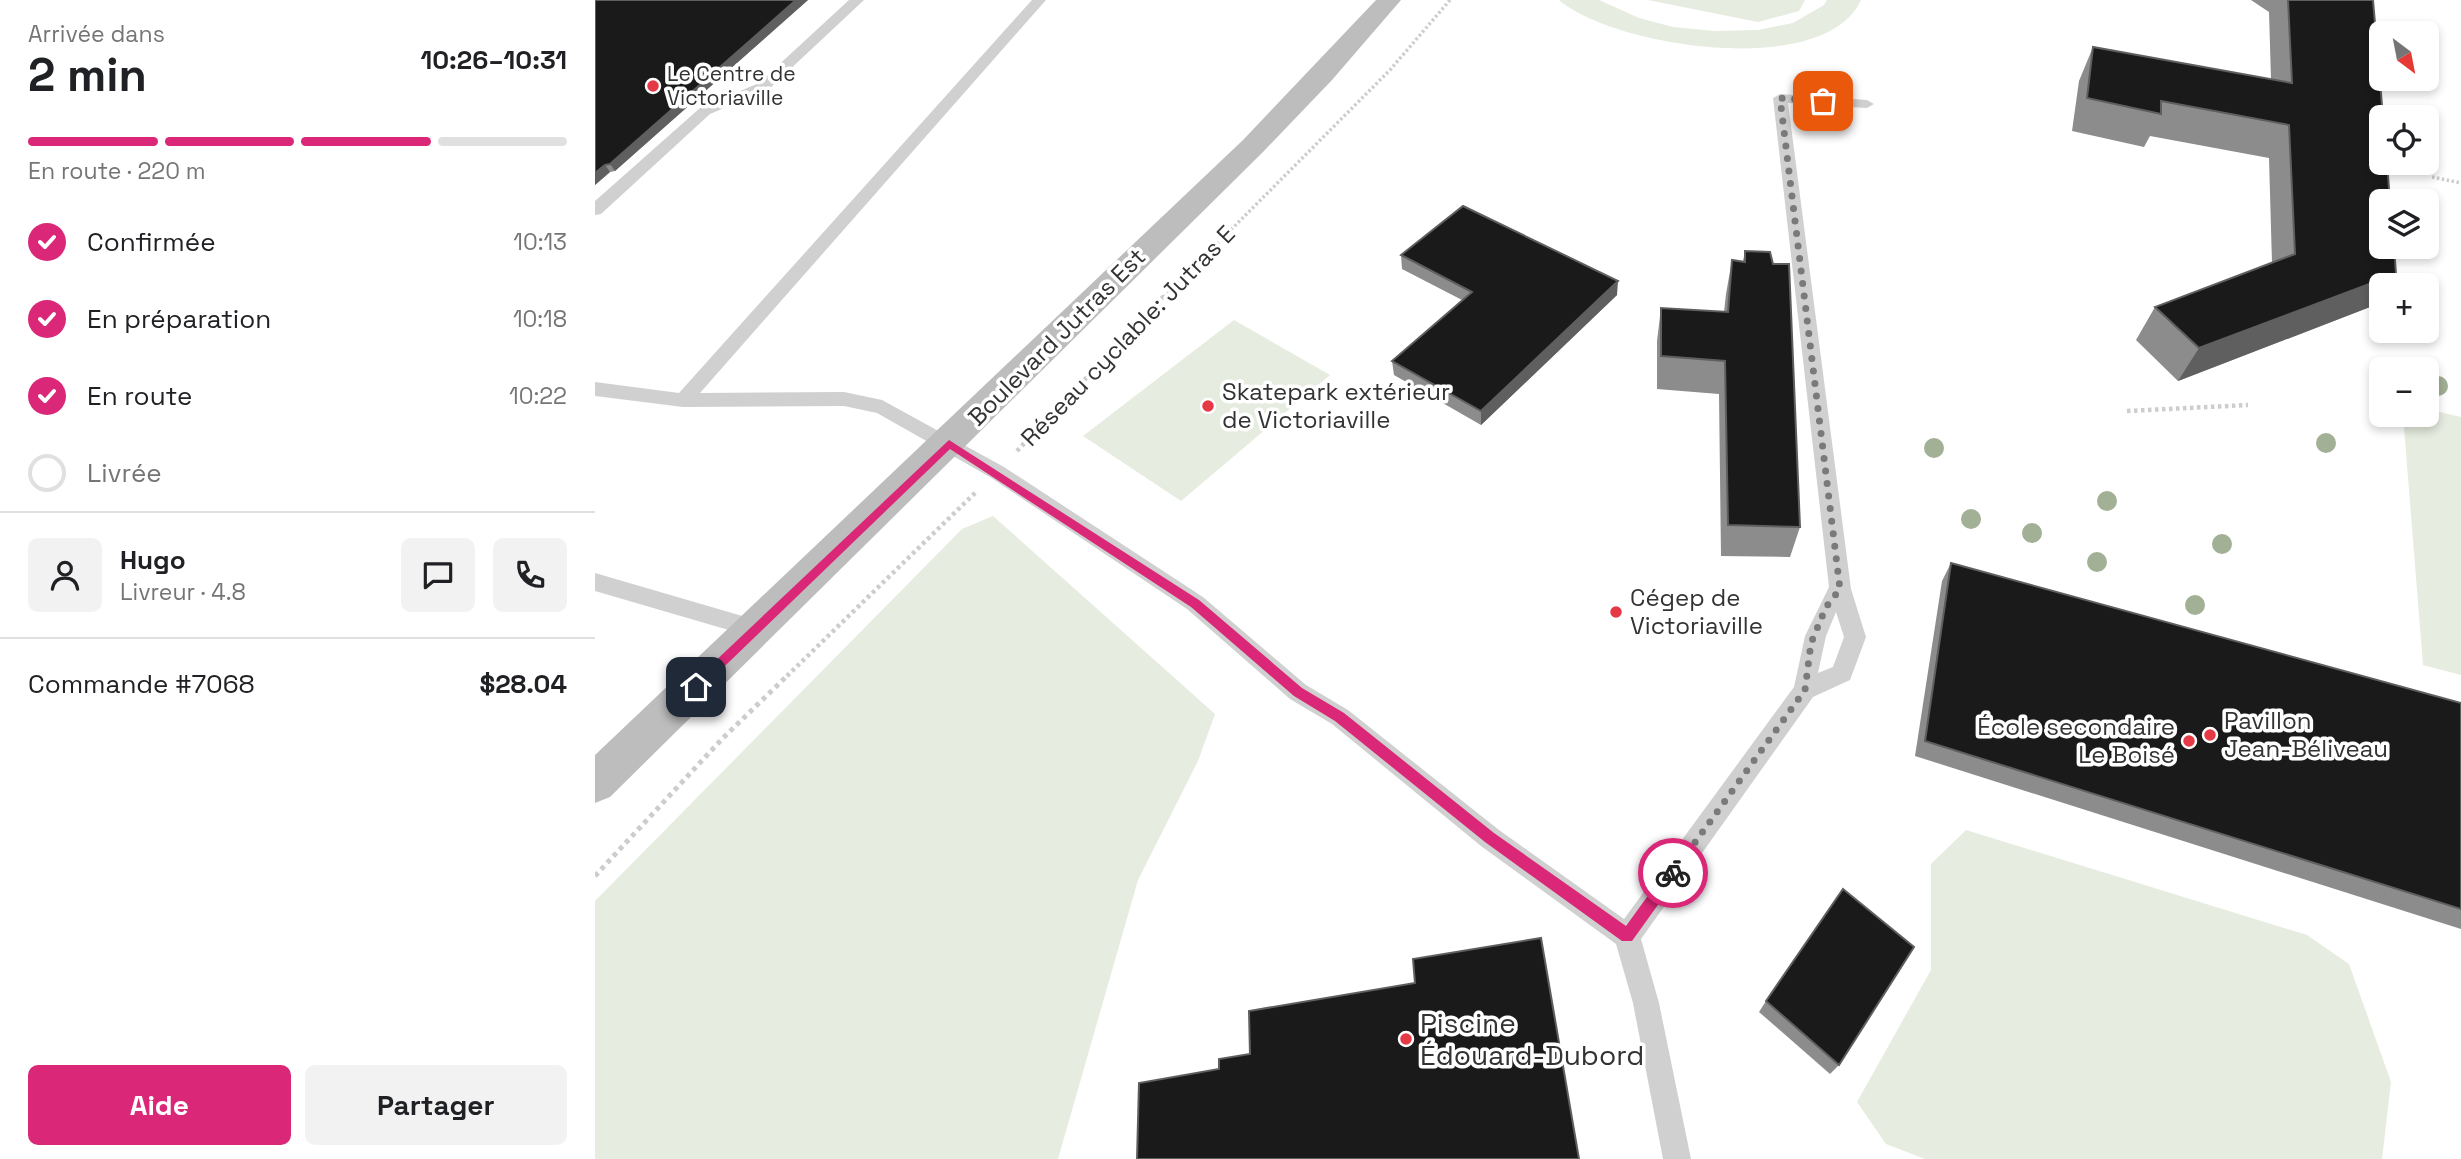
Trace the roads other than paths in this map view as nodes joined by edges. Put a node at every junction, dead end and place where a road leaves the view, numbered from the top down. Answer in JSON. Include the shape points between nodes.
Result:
{"nodes":[{"id":1,"x":857,"y":0,"type":"edge"},
{"id":2,"x":1039,"y":0,"type":"edge"},
{"id":3,"x":1389,"y":0,"type":"edge"},
{"id":4,"x":1867,"y":104,"type":"dead end"},
{"id":5,"x":595,"y":210,"type":"edge"},
{"id":6,"x":595,"y":389,"type":"edge"},
{"id":7,"x":683,"y":400,"type":"junction"},
{"id":8,"x":949,"y":444,"type":"junction"},
{"id":9,"x":595,"y":582,"type":"edge"},
{"id":10,"x":1840,"y":589,"type":"junction"},
{"id":11,"x":757,"y":629,"type":"junction"},
{"id":12,"x":1805,"y":690,"type":"junction"},
{"id":13,"x":595,"y":783,"type":"edge"},
{"id":14,"x":1627,"y":936,"type":"junction"},
{"id":15,"x":1677,"y":1159,"type":"edge"}],
"edges":[{"from":1,"to":5,"type":"lane","via":[[764,86],[705,111]]},
{"from":2,"to":7,"type":"lane"},
{"from":3,"to":8,"type":"main road","name":"Boulevard Jutras Est","via":[[1265,132]]},
{"from":4,"to":10,"type":"lane","via":[[1780,98]]},
{"from":6,"to":7,"type":"lane"},
{"from":7,"to":8,"type":"lane","via":[[844,399],[882,407]]},
{"from":8,"to":11,"type":"main road","name":"Boulevard Jutras Est"},
{"from":8,"to":14,"type":"lane","via":[[1195,603],[1298,692],[1340,717],[1490,838]]},
{"from":9,"to":11,"type":"lane"},
{"from":10,"to":12,"type":"lane","via":[[1826,607],[1811,643]]},
{"from":10,"to":12,"type":"lane","via":[[1855,637],[1842,673]]},
{"from":11,"to":13,"type":"main road","name":"Boulevard Jutras Est"},
{"from":12,"to":14,"type":"lane"},
{"from":14,"to":15,"type":"lane","via":[[1646,1003]]}]}
